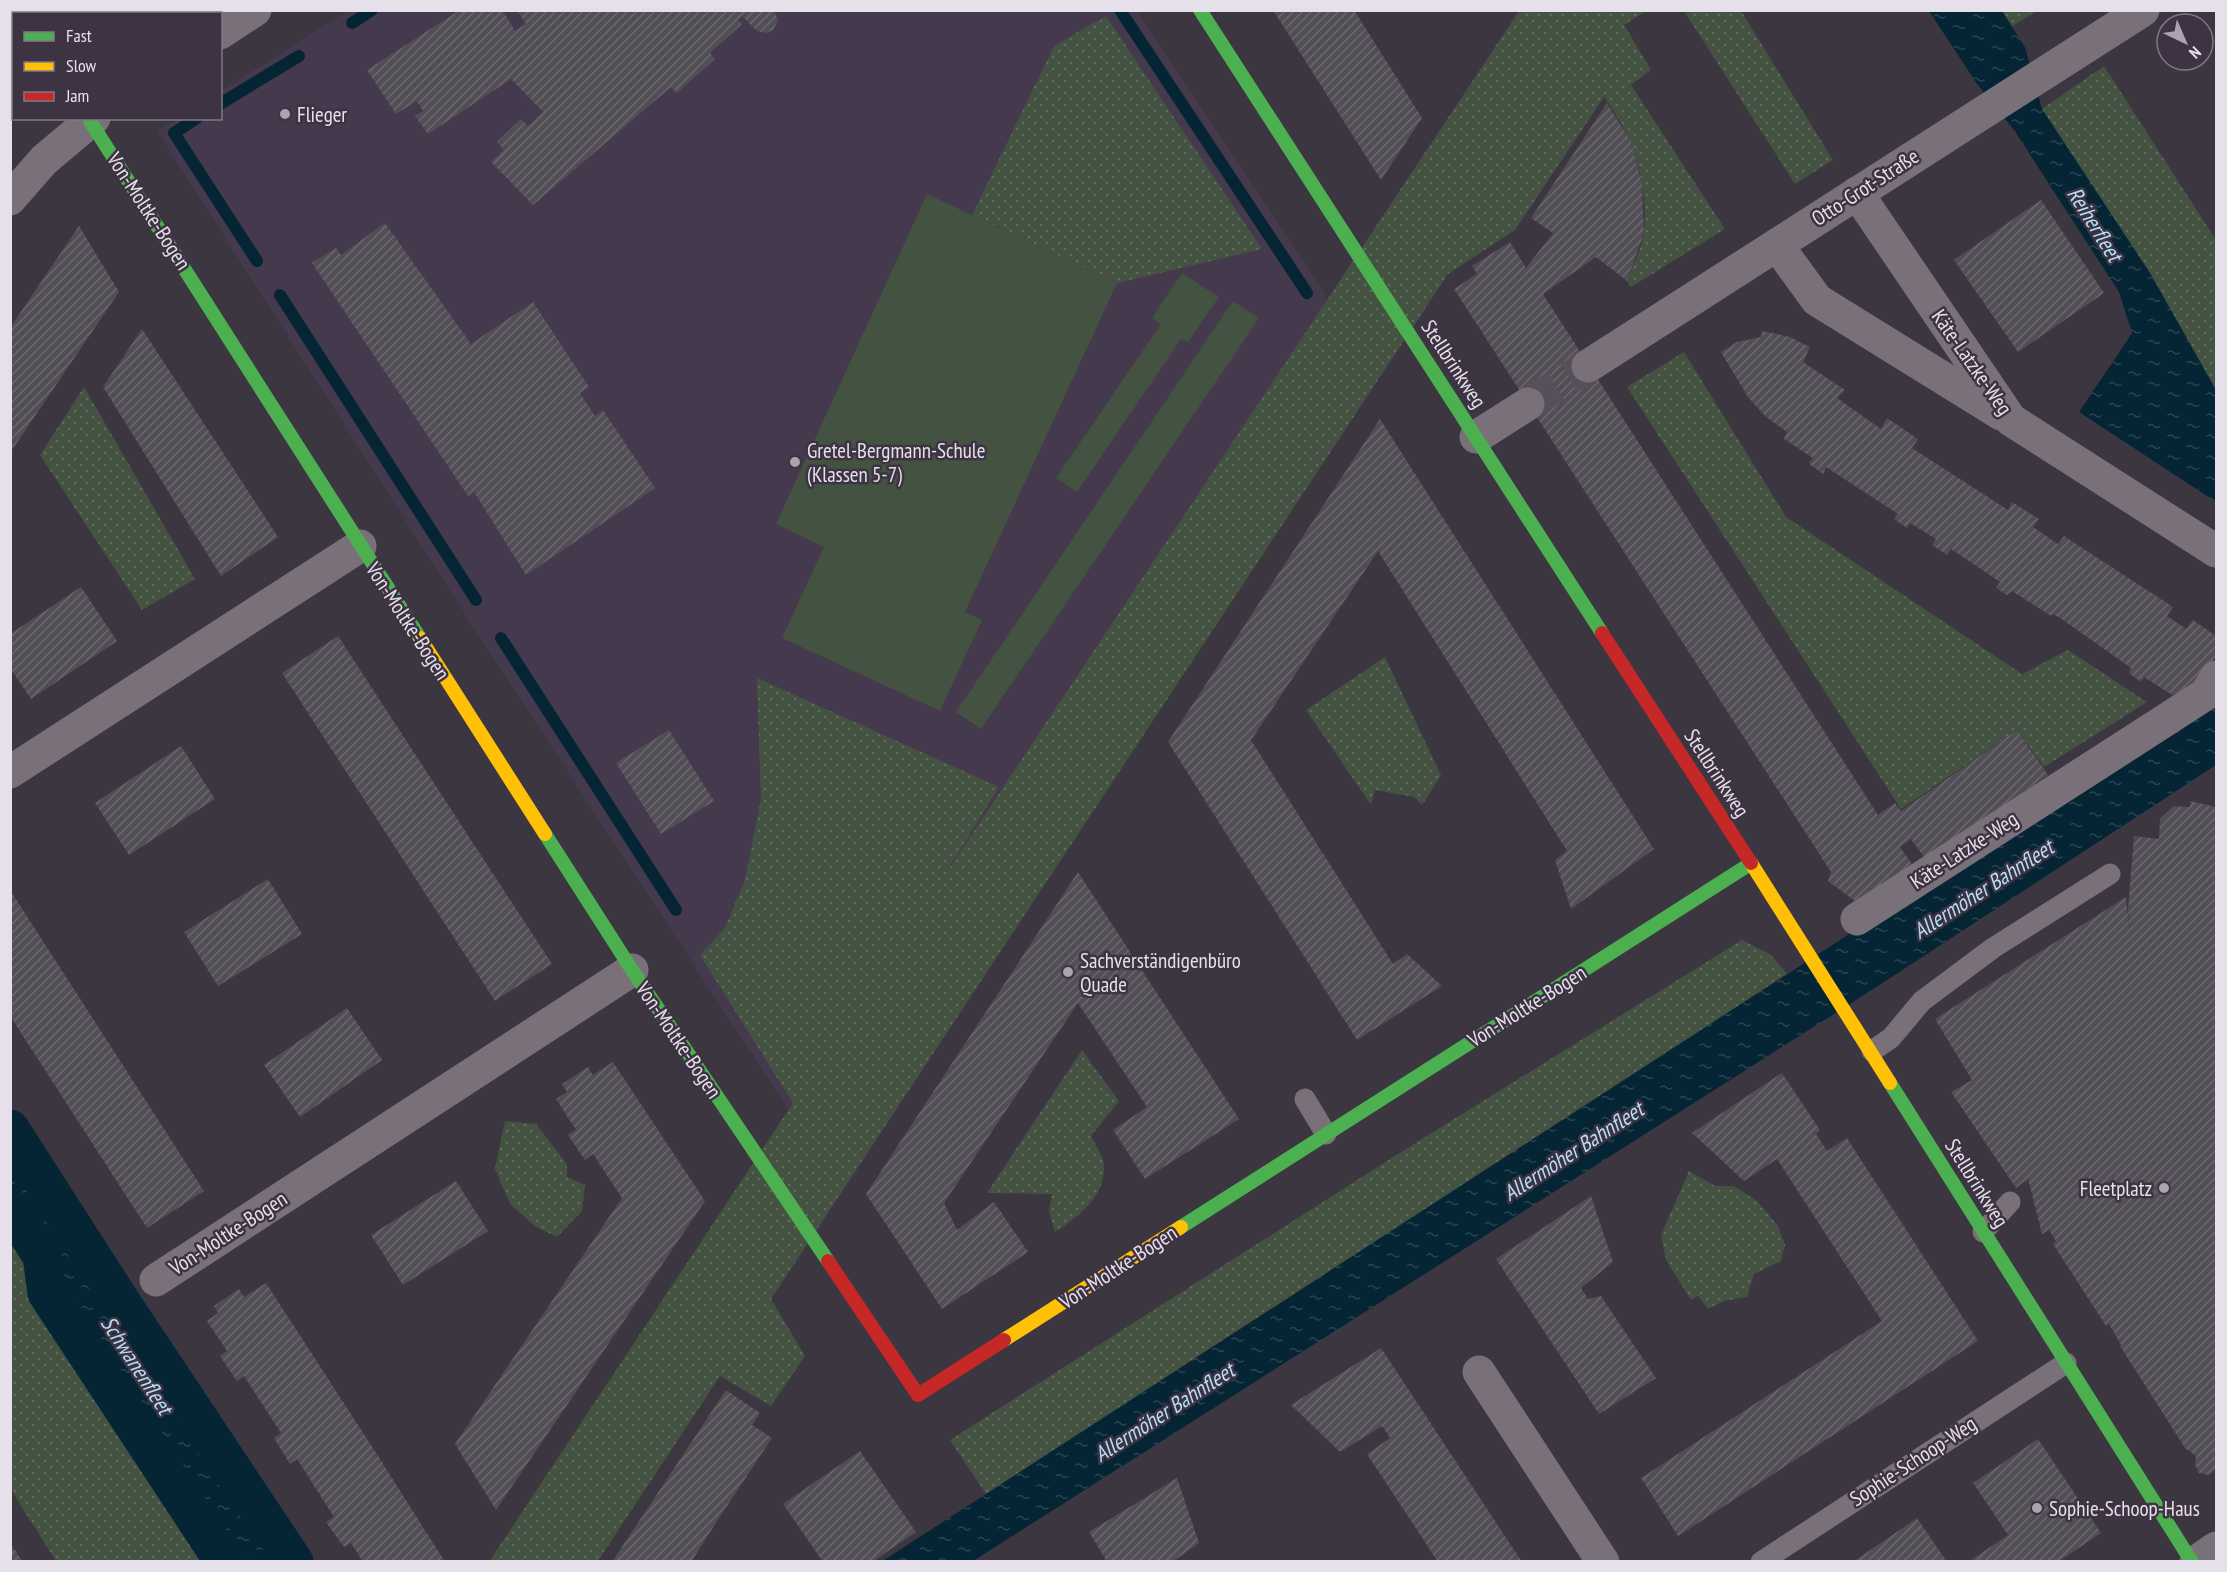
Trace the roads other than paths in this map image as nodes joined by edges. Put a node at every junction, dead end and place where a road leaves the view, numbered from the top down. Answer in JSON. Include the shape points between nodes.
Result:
{"nodes":[{"id":1,"x":255,"y":10,"type":"edge"},
{"id":2,"x":1200,"y":10,"type":"edge"},
{"id":3,"x":2143,"y":10,"type":"edge"},
{"id":4,"x":222,"y":32,"type":"edge"},
{"id":5,"x":92,"y":120,"type":"edge"},
{"id":6,"x":1857,"y":193,"type":"junction"},
{"id":7,"x":10,"y":199,"type":"edge"},
{"id":8,"x":1777,"y":245,"type":"junction"},
{"id":9,"x":1588,"y":366,"type":"tunnel mouth"},
{"id":10,"x":1528,"y":404,"type":"tunnel mouth"},
{"id":11,"x":2010,"y":420,"type":"junction"},
{"id":12,"x":1476,"y":436,"type":"junction"},
{"id":13,"x":360,"y":546,"type":"junction"},
{"id":14,"x":2217,"y":551,"type":"edge"},
{"id":15,"x":2217,"y":677,"type":"edge"},
{"id":16,"x":10,"y":772,"type":"edge"},
{"id":17,"x":1750,"y":864,"type":"junction"},
{"id":18,"x":2110,"y":874,"type":"dead end"},
{"id":19,"x":1857,"y":919,"type":"dead end"},
{"id":20,"x":632,"y":970,"type":"junction"},
{"id":21,"x":1872,"y":1051,"type":"junction"},
{"id":22,"x":1305,"y":1099,"type":"dead end"},
{"id":23,"x":1326,"y":1134,"type":"junction"},
{"id":24,"x":2010,"y":1202,"type":"dead end"},
{"id":25,"x":1983,"y":1232,"type":"junction"},
{"id":26,"x":156,"y":1280,"type":"dead end"},
{"id":27,"x":2067,"y":1363,"type":"junction"},
{"id":28,"x":1479,"y":1372,"type":"dead end"},
{"id":29,"x":2217,"y":1548,"type":"edge"},
{"id":30,"x":1603,"y":1562,"type":"edge"},
{"id":31,"x":1761,"y":1562,"type":"edge"},
{"id":32,"x":2194,"y":1562,"type":"edge"}],
"edges":[{"from":1,"to":4,"type":"street"},
{"from":2,"to":12,"type":"street","name":"Stellbrinkweg"},
{"from":3,"to":6,"type":"street","name":"Otto-Grot-Straße"},
{"from":5,"to":7,"type":"street","via":[[44,160]]},
{"from":5,"to":13,"type":"street","name":"Von-Moltke-Bogen"},
{"from":6,"to":8,"type":"street","name":"Otto-Grot-Straße"},
{"from":6,"to":11,"type":"street","name":"Käte-Latzke-Weg"},
{"from":8,"to":9,"type":"street","name":"Otto-Grot-Straße"},
{"from":8,"to":11,"type":"street","via":[[1816,300]]},
{"from":10,"to":12,"type":"street"},
{"from":11,"to":14,"type":"street","name":"Käte-Latzke-Weg"},
{"from":12,"to":17,"type":"street","name":"Stellbrinkweg"},
{"from":13,"to":16,"type":"street","name":"Von-Moltke-Bogen"},
{"from":13,"to":20,"type":"street","name":"Von-Moltke-Bogen"},
{"from":15,"to":19,"type":"street","name":"Käte-Latzke-Weg","via":[[2206,694]]},
{"from":17,"to":21,"type":"street","name":"Stellbrinkweg"},
{"from":17,"to":23,"type":"street","name":"Von-Moltke-Bogen"},
{"from":18,"to":21,"type":"lane","via":[[1948,981],[1922,1001],[1891,1038]]},
{"from":20,"to":23,"type":"street","name":"Von-Moltke-Bogen","via":[[918,1395]]},
{"from":20,"to":26,"type":"street","name":"Von-Moltke-Bogen"},
{"from":21,"to":25,"type":"street","name":"Stellbrinkweg"},
{"from":22,"to":23,"type":"lane"},
{"from":24,"to":25,"type":"lane"},
{"from":25,"to":27,"type":"street","name":"Stellbrinkweg"},
{"from":27,"to":31,"type":"lane","name":"Sophie-Schoop-Weg"},
{"from":27,"to":32,"type":"street","name":"Stellbrinkweg"},
{"from":28,"to":30,"type":"street"},
{"from":29,"to":32,"type":"street"}]}
